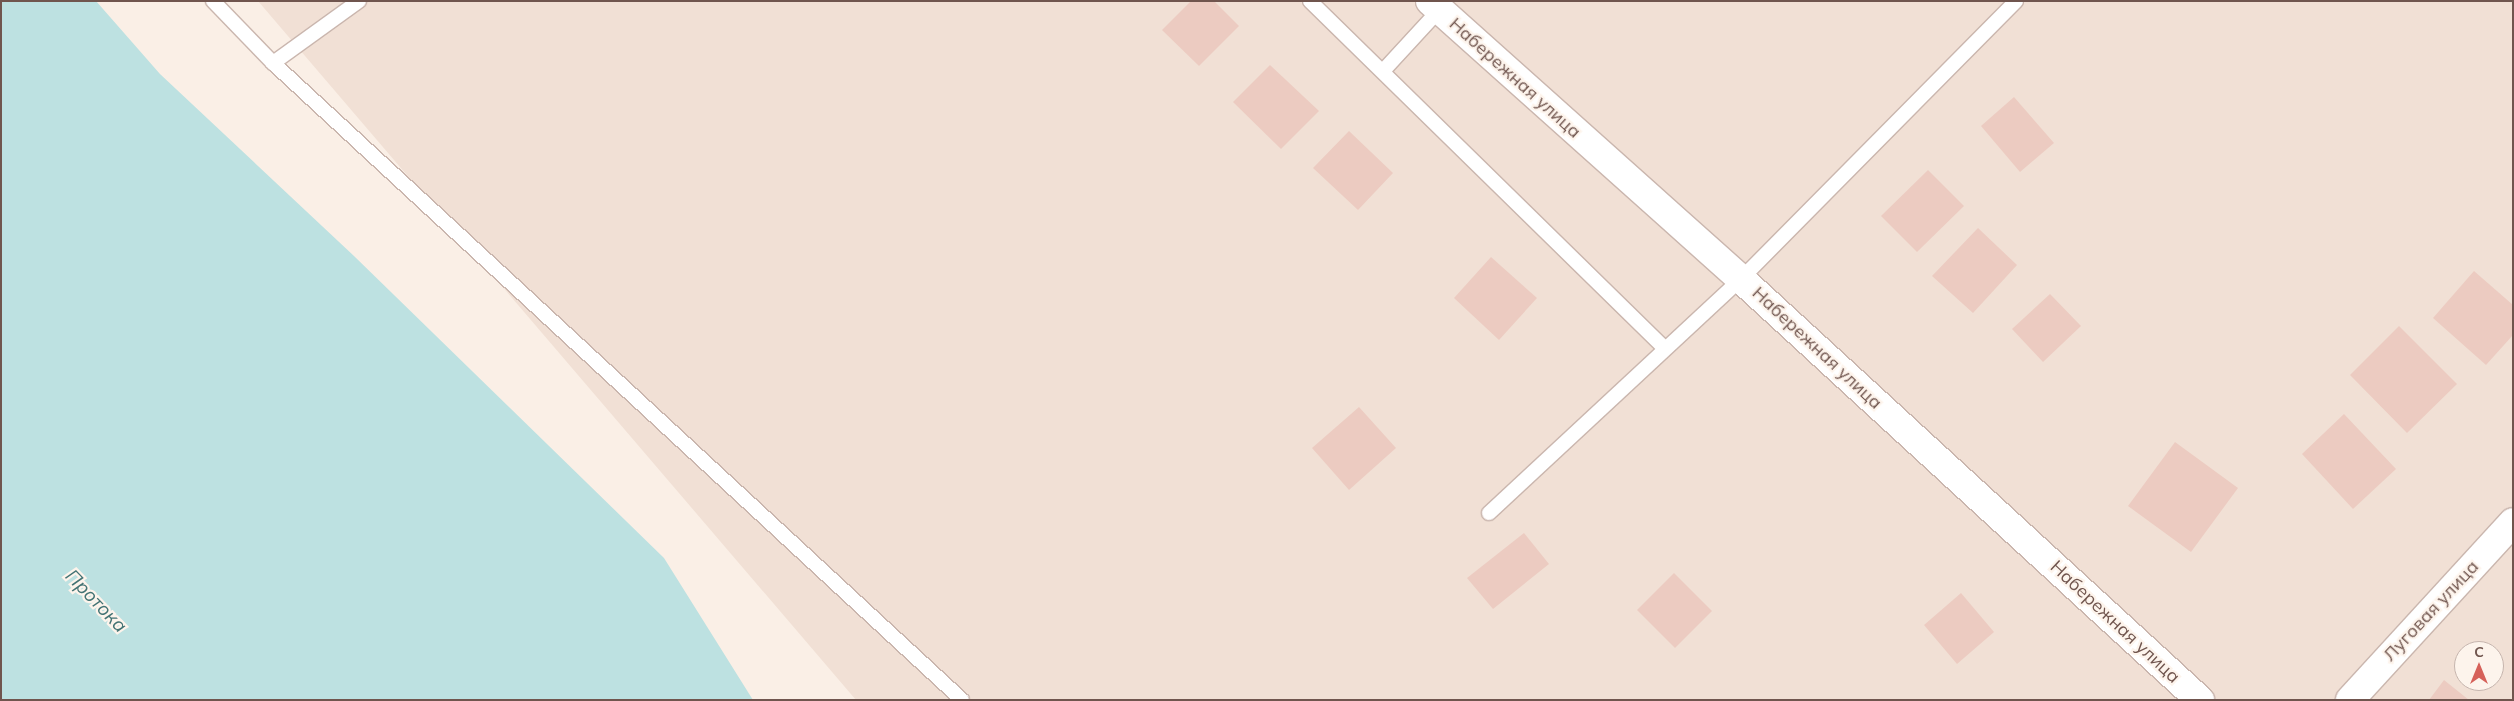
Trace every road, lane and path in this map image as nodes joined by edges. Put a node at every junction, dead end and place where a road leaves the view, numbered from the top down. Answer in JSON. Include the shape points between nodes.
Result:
{"nodes":[{"id":1,"x":213,"y":1,"type":"edge"},
{"id":2,"x":360,"y":1,"type":"edge"},
{"id":3,"x":1310,"y":1,"type":"edge"},
{"id":4,"x":2016,"y":1,"type":"edge"},
{"id":5,"x":1435,"y":6,"type":"edge"},
{"id":6,"x":273,"y":63,"type":"junction"},
{"id":7,"x":1383,"y":70,"type":"junction"},
{"id":8,"x":1742,"y":280,"type":"junction"},
{"id":9,"x":1664,"y":348,"type":"junction"},
{"id":10,"x":1489,"y":513,"type":"dead end"},
{"id":11,"x":2513,"y":522,"type":"edge"},
{"id":12,"x":962,"y":700,"type":"edge"},
{"id":13,"x":2200,"y":700,"type":"edge"},
{"id":14,"x":2350,"y":700,"type":"edge"}],
"edges":[{"from":1,"to":6,"type":"lane"},
{"from":2,"to":6,"type":"lane"},
{"from":3,"to":7,"type":"lane"},
{"from":4,"to":8,"type":"lane"},
{"from":5,"to":7,"type":"lane"},
{"from":5,"to":8,"type":"street","name":"Набережная улица"},
{"from":6,"to":12,"type":"lane"},
{"from":7,"to":9,"type":"lane"},
{"from":8,"to":9,"type":"lane"},
{"from":8,"to":13,"type":"street","name":"Набережная улица"},
{"from":9,"to":10,"type":"lane"},
{"from":11,"to":14,"type":"street","name":"Луговая улица"}]}
